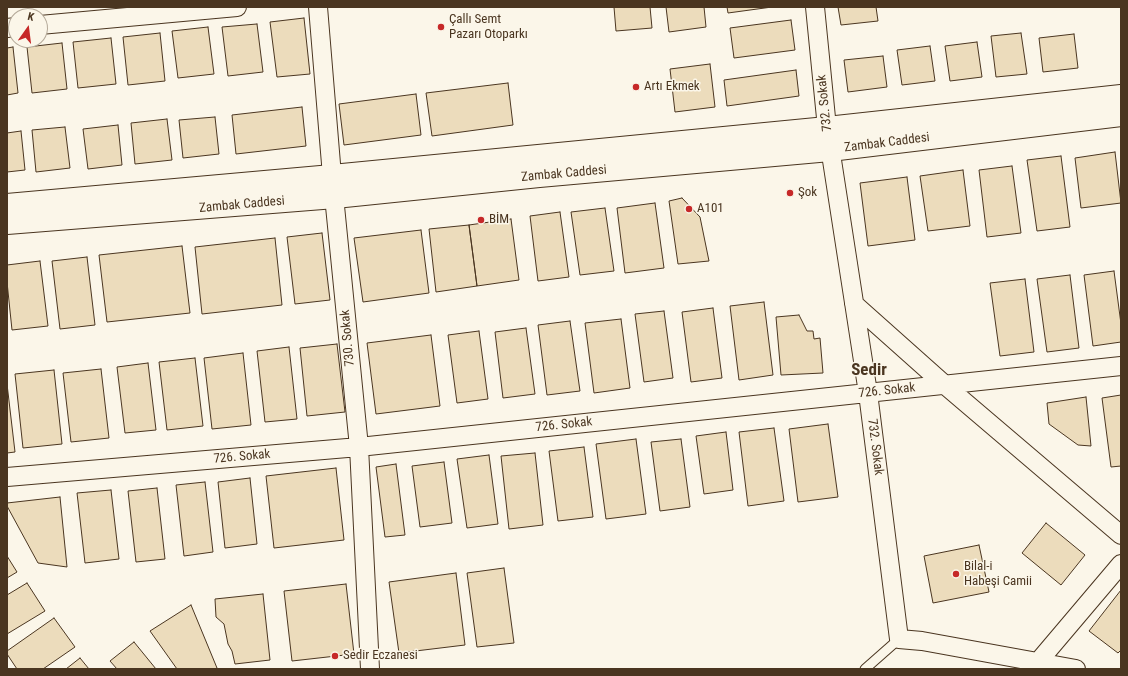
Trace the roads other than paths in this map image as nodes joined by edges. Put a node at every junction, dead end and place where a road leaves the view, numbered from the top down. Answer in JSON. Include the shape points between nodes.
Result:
{"nodes":[{"id":1,"x":237,"y":7,"type":"edge"},
{"id":2,"x":318,"y":7,"type":"edge"},
{"id":3,"x":815,"y":7,"type":"edge"},
{"id":4,"x":48,"y":24,"type":"edge"},
{"id":5,"x":1121,"y":96,"type":"edge"},
{"id":6,"x":1121,"y":115,"type":"edge"},
{"id":7,"x":827,"y":128,"type":"junction"},
{"id":8,"x":830,"y":150,"type":"junction"},
{"id":9,"x":333,"y":187,"type":"junction"},
{"id":10,"x":7,"y":205,"type":"edge"},
{"id":11,"x":7,"y":223,"type":"edge"},
{"id":12,"x":854,"y":304,"type":"junction"},
{"id":13,"x":1121,"y":366,"type":"edge"},
{"id":14,"x":946,"y":386,"type":"junction"},
{"id":15,"x":868,"y":393,"type":"junction"},
{"id":16,"x":358,"y":447,"type":"junction"},
{"id":17,"x":7,"y":477,"type":"edge"},
{"id":18,"x":1121,"y":535,"type":"edge"},
{"id":19,"x":1121,"y":564,"type":"edge"},
{"id":20,"x":899,"y":639,"type":"junction"},
{"id":21,"x":1038,"y":662,"type":"junction"},
{"id":22,"x":867,"y":668,"type":"edge"},
{"id":23,"x":370,"y":669,"type":"edge"},
{"id":24,"x":1076,"y":669,"type":"edge"}],
"edges":[{"from":1,"to":4,"type":"street"},
{"from":2,"to":9,"type":"street","name":"730. Sokak"},
{"from":3,"to":7,"type":"street","name":"732. Sokak"},
{"from":5,"to":7,"type":"street","name":"Zambak Caddesi"},
{"from":6,"to":8,"type":"street","name":"Zambak Caddesi"},
{"from":7,"to":8,"type":"street","name":"732. Sokak"},
{"from":7,"to":9,"type":"street","name":"Zambak Caddesi"},
{"from":8,"to":9,"type":"street","name":"Zambak Caddesi","via":[[539,176]]},
{"from":8,"to":12,"type":"street","name":"732. Sokak"},
{"from":9,"to":10,"type":"street","name":"Zambak Caddesi"},
{"from":9,"to":11,"type":"street","name":"Zambak Caddesi"},
{"from":9,"to":16,"type":"street","name":"730. Sokak"},
{"from":12,"to":14,"type":"street"},
{"from":12,"to":15,"type":"street","name":"732. Sokak"},
{"from":13,"to":14,"type":"street","name":"726. Sokak"},
{"from":14,"to":15,"type":"street","name":"726. Sokak"},
{"from":14,"to":18,"type":"street"},
{"from":15,"to":16,"type":"street","name":"726. Sokak"},
{"from":15,"to":20,"type":"street","name":"732. Sokak"},
{"from":16,"to":17,"type":"street","name":"726. Sokak"},
{"from":16,"to":23,"type":"street","name":"730. Sokak"},
{"from":19,"to":21,"type":"street"},
{"from":20,"to":21,"type":"street"},
{"from":20,"to":22,"type":"lane"},
{"from":21,"to":24,"type":"street"}]}
